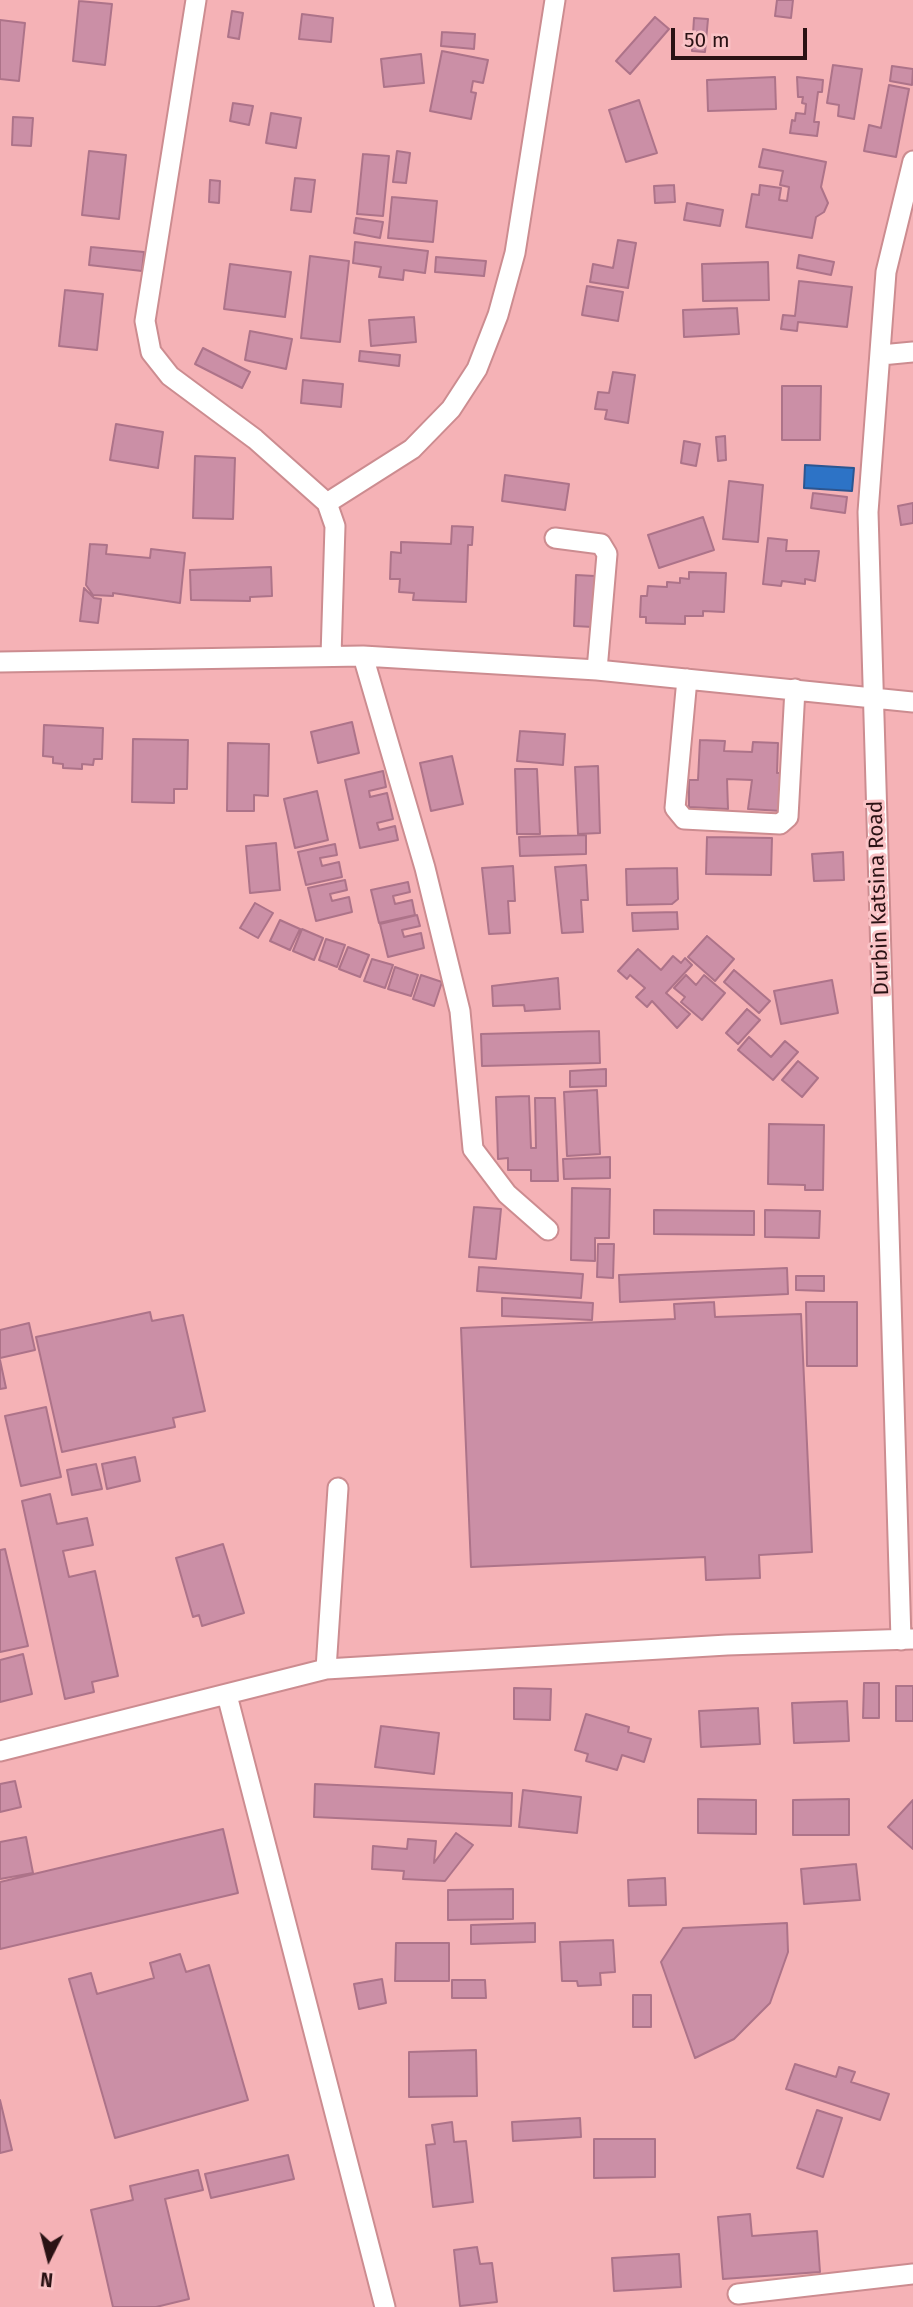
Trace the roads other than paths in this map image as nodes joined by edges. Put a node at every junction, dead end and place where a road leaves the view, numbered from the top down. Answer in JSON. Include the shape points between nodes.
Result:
{"nodes":[{"id":1,"x":196,"y":0,"type":"edge"},
{"id":2,"x":555,"y":0,"type":"edge"},
{"id":3,"x":913,"y":161,"type":"edge"},
{"id":4,"x":913,"y":352,"type":"edge"},
{"id":5,"x":881,"y":355,"type":"junction"},
{"id":6,"x":327,"y":503,"type":"junction"},
{"id":7,"x":555,"y":538,"type":"dead end"},
{"id":8,"x":331,"y":656,"type":"junction"},
{"id":9,"x":363,"y":656,"type":"junction"},
{"id":10,"x":0,"y":662,"type":"edge"},
{"id":11,"x":597,"y":670,"type":"junction"},
{"id":12,"x":687,"y":679,"type":"junction"},
{"id":13,"x":795,"y":689,"type":"junction"},
{"id":14,"x":874,"y":697,"type":"junction"},
{"id":15,"x":913,"y":702,"type":"edge"},
{"id":16,"x":548,"y":1230,"type":"dead end"},
{"id":17,"x":338,"y":1488,"type":"dead end"},
{"id":18,"x":907,"y":1640,"type":"edge"},
{"id":19,"x":326,"y":1669,"type":"junction"},
{"id":20,"x":227,"y":1695,"type":"junction"},
{"id":21,"x":0,"y":1751,"type":"edge"},
{"id":22,"x":913,"y":2274,"type":"edge"},
{"id":23,"x":738,"y":2294,"type":"dead end"},
{"id":24,"x":384,"y":2307,"type":"edge"}],
"edges":[{"from":1,"to":6,"type":"street","via":[[145,321],[151,352],[170,376],[255,439]]},
{"from":2,"to":6,"type":"street","via":[[515,253],[477,369],[451,409],[412,449]]},
{"from":3,"to":5,"type":"street","name":"Durbin Katsina Road","via":[[886,272]]},
{"from":4,"to":5,"type":"street"},
{"from":5,"to":14,"type":"street","name":"Durbin Katsina Road","via":[[868,512]]},
{"from":6,"to":8,"type":"street","via":[[335,526]]},
{"from":7,"to":11,"type":"street","via":[[601,544],[607,554]]},
{"from":8,"to":9,"type":"street"},
{"from":8,"to":10,"type":"street"},
{"from":9,"to":11,"type":"street"},
{"from":9,"to":16,"type":"street","via":[[425,868],[460,1011],[473,1149],[507,1194]]},
{"from":11,"to":12,"type":"street"},
{"from":12,"to":13,"type":"street"},
{"from":12,"to":13,"type":"street","via":[[675,808],[684,819],[779,824],[788,817]]},
{"from":13,"to":14,"type":"street"},
{"from":14,"to":15,"type":"street"},
{"from":14,"to":18,"type":"street","name":"Durbin Katsina Road"},
{"from":17,"to":19,"type":"street"},
{"from":18,"to":19,"type":"street","via":[[727,1645]]},
{"from":19,"to":20,"type":"street"},
{"from":20,"to":21,"type":"street"},
{"from":20,"to":24,"type":"street"},
{"from":22,"to":23,"type":"street"}]}
